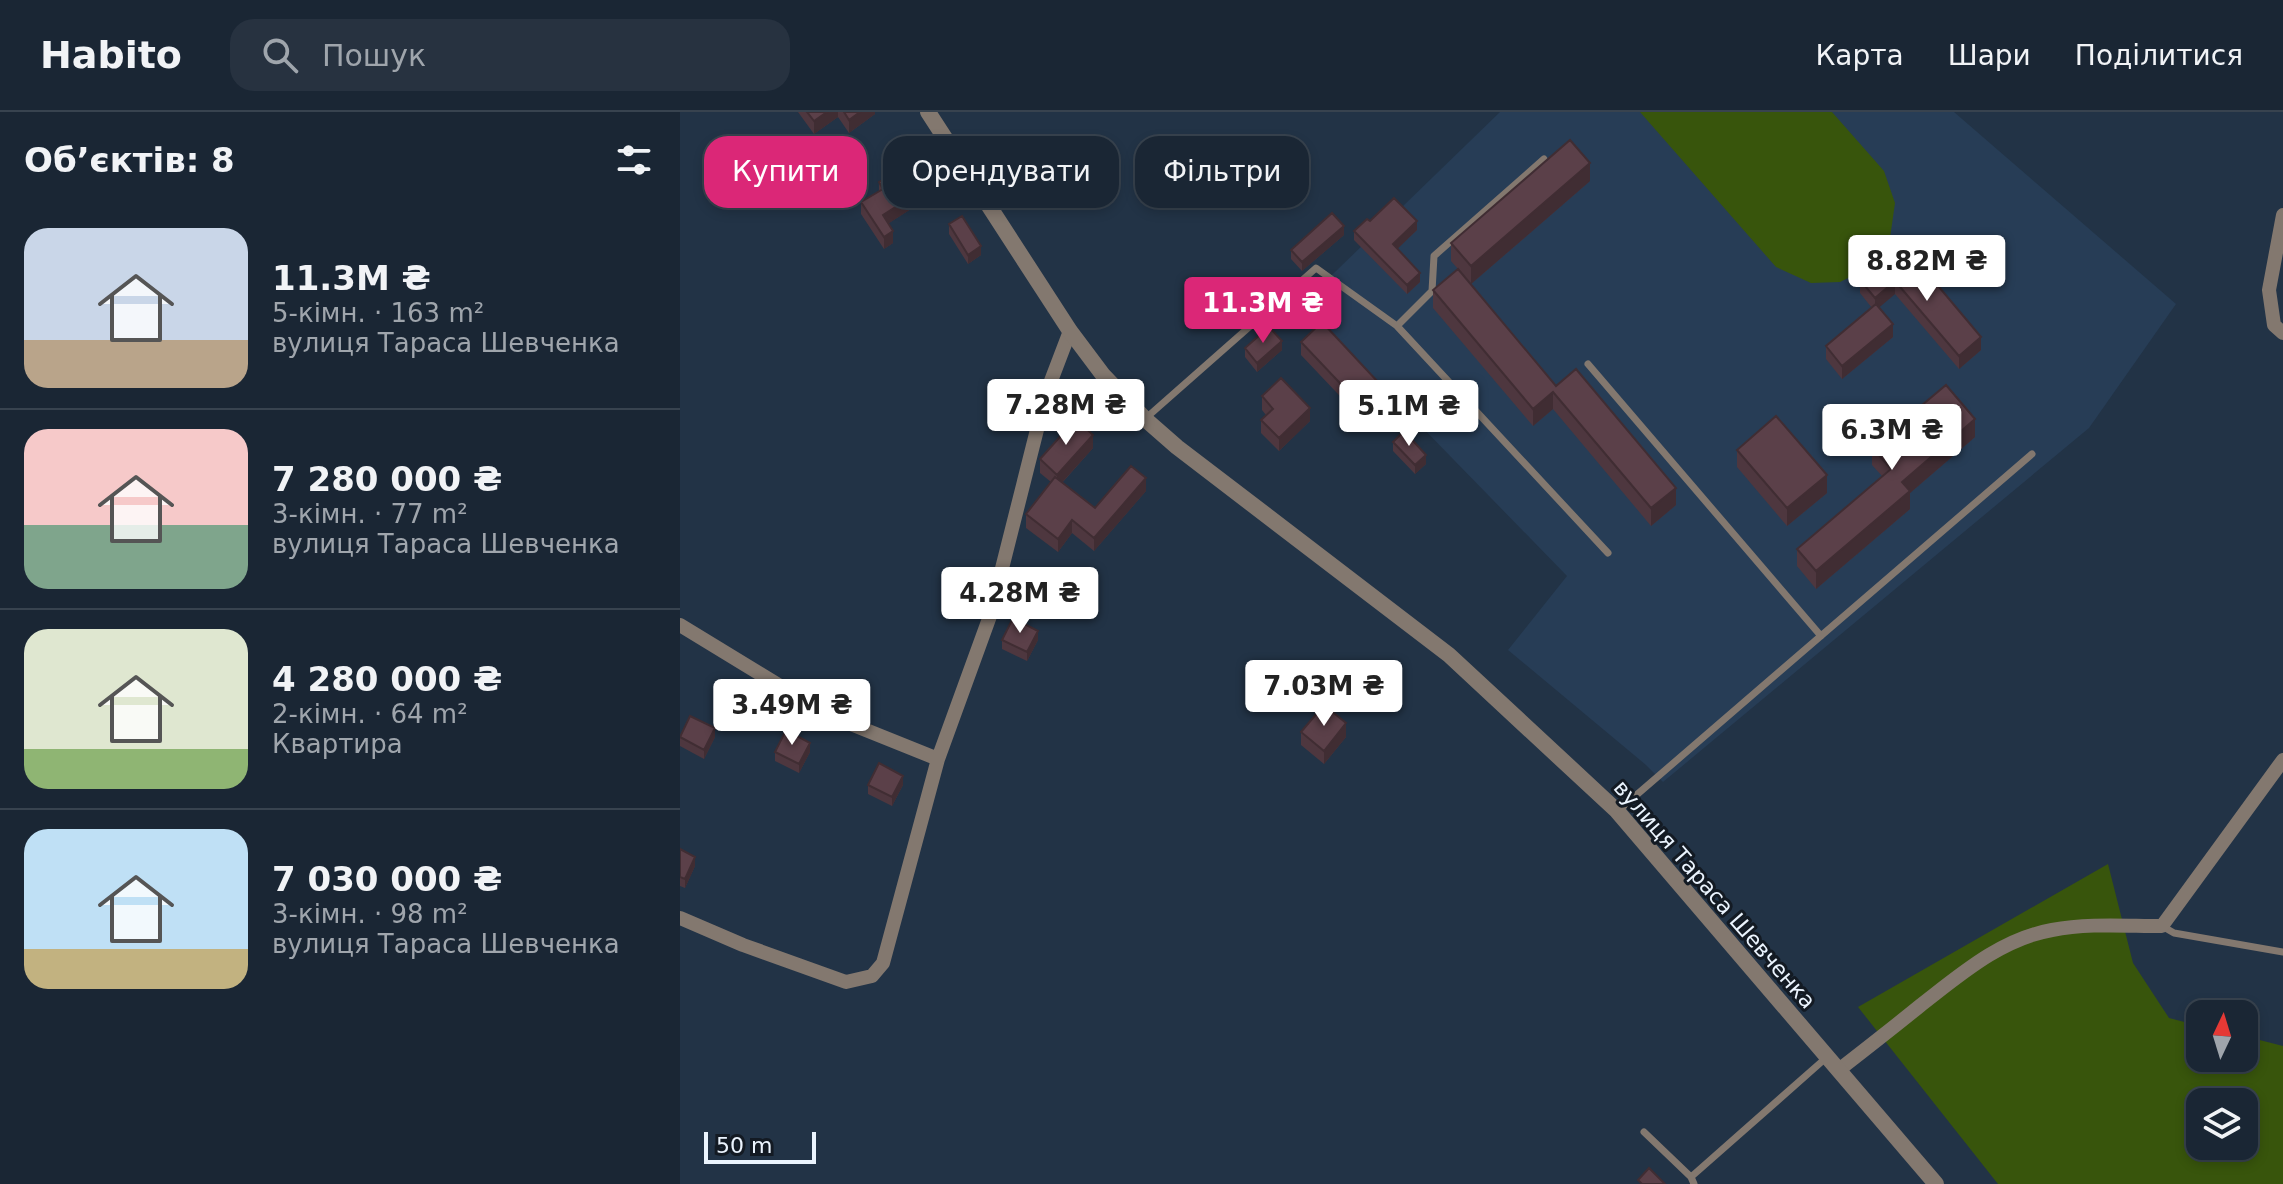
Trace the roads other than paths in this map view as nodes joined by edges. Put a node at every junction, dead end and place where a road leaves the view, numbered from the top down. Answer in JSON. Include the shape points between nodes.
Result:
{"nodes":[{"id":1,"x":928,"y":112,"type":"edge"},
{"id":2,"x":1544,"y":159,"type":"edge"},
{"id":3,"x":2283,"y":215,"type":"edge"},
{"id":4,"x":1397,"y":326,"type":"junction"},
{"id":5,"x":1070,"y":331,"type":"junction"},
{"id":6,"x":2283,"y":333,"type":"edge"},
{"id":7,"x":1588,"y":364,"type":"dead end"},
{"id":8,"x":1145,"y":419,"type":"junction"},
{"id":9,"x":2032,"y":454,"type":"dead end"},
{"id":10,"x":1608,"y":553,"type":"dead end"},
{"id":11,"x":680,"y":625,"type":"edge"},
{"id":12,"x":1821,"y":636,"type":"junction"},
{"id":13,"x":938,"y":759,"type":"junction"},
{"id":14,"x":2283,"y":760,"type":"edge"},
{"id":15,"x":1617,"y":811,"type":"junction"},
{"id":16,"x":680,"y":918,"type":"edge"},
{"id":17,"x":2162,"y":926,"type":"junction"},
{"id":18,"x":2283,"y":952,"type":"edge"},
{"id":19,"x":1828,"y":1056,"type":"junction"},
{"id":20,"x":1840,"y":1069,"type":"junction"},
{"id":21,"x":1644,"y":1132,"type":"dead end"},
{"id":22,"x":1692,"y":1181,"type":"edge"},
{"id":23,"x":1936,"y":1184,"type":"edge"}],
"edges":[{"from":1,"to":5,"type":"street","name":"вулиця Тараса Шевченка"},
{"from":2,"to":4,"type":"lane","via":[[1434,256],[1432,291]]},
{"from":3,"to":6,"type":"street","via":[[2269,290],[2274,325]]},
{"from":4,"to":8,"type":"lane","via":[[1316,268]]},
{"from":4,"to":10,"type":"lane"},
{"from":5,"to":8,"type":"street","name":"вулиця Тараса Шевченка"},
{"from":5,"to":13,"type":"street","via":[[1046,394],[990,616]]},
{"from":7,"to":12,"type":"lane"},
{"from":8,"to":15,"type":"street","name":"вулиця Тараса Шевченка","via":[[1449,655]]},
{"from":9,"to":12,"type":"lane"},
{"from":11,"to":13,"type":"street","via":[[826,714]]},
{"from":12,"to":15,"type":"lane"},
{"from":13,"to":16,"type":"street","via":[[883,963],[872,976],[846,982]]},
{"from":14,"to":17,"type":"street"},
{"from":15,"to":19,"type":"street","name":"вулиця Тараса Шевченка"},
{"from":17,"to":18,"type":"lane","via":[[2174,933]]},
{"from":17,"to":20,"type":"street","via":[[2075,926],[2016,941],[1990,953]]},
{"from":19,"to":20,"type":"street","name":"вулиця Тараса Шевченка"},
{"from":19,"to":22,"type":"lane"},
{"from":20,"to":23,"type":"street","name":"вулиця Тараса Шевченка"},
{"from":21,"to":22,"type":"lane"}]}
